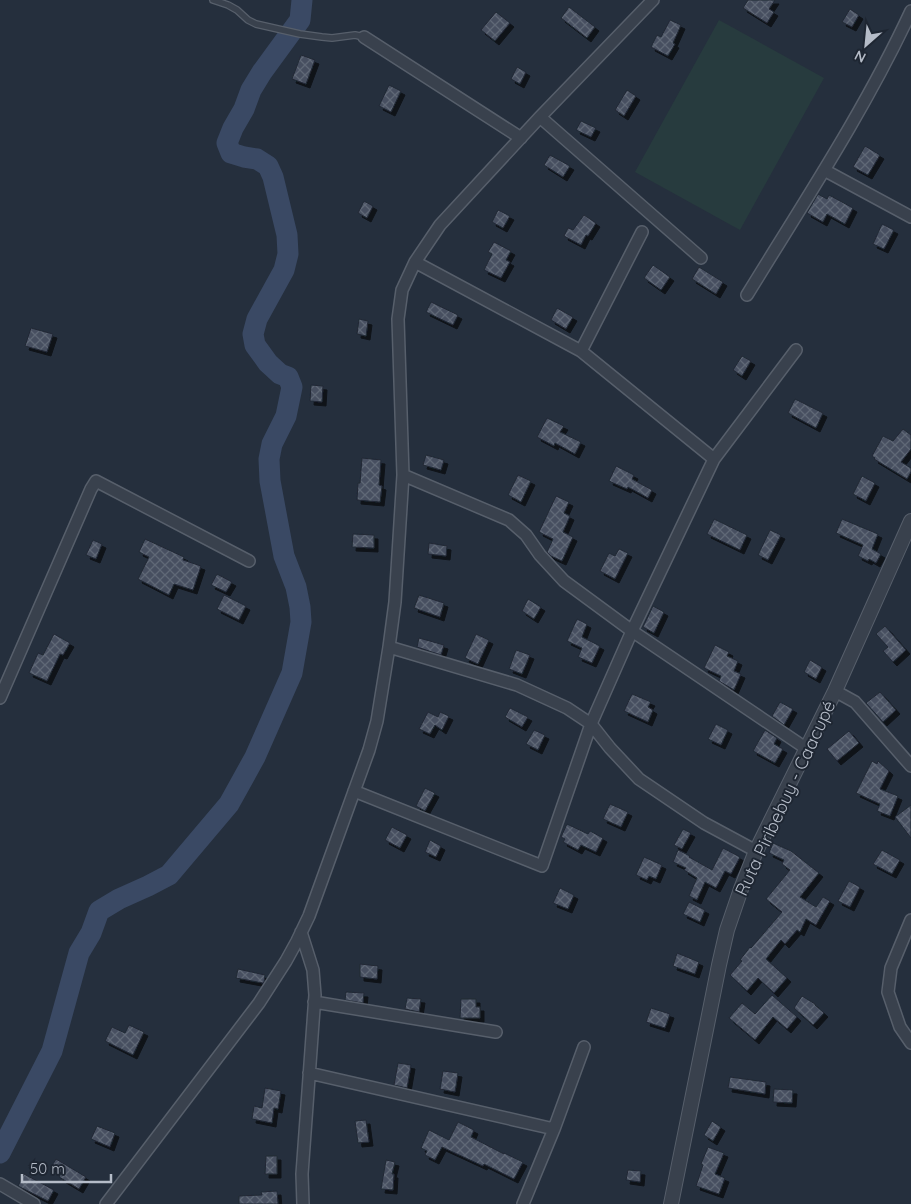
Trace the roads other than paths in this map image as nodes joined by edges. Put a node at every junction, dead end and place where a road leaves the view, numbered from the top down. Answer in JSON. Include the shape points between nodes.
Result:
{"nodes":[{"id":1,"x":213,"y":0,"type":"edge"},
{"id":2,"x":653,"y":0,"type":"edge"},
{"id":3,"x":911,"y":10,"type":"edge"},
{"id":4,"x":364,"y":37,"type":"joint"},
{"id":5,"x":540,"y":117,"type":"junction"},
{"id":6,"x":521,"y":138,"type":"junction"},
{"id":7,"x":824,"y":170,"type":"junction"},
{"id":8,"x":911,"y":217,"type":"edge"},
{"id":9,"x":642,"y":232,"type":"dead end"},
{"id":10,"x":701,"y":258,"type":"dead end"},
{"id":11,"x":414,"y":262,"type":"junction"},
{"id":12,"x":747,"y":295,"type":"dead end"},
{"id":13,"x":796,"y":350,"type":"dead end"},
{"id":14,"x":581,"y":351,"type":"junction"},
{"id":15,"x":714,"y":459,"type":"junction"},
{"id":16,"x":403,"y":476,"type":"junction"},
{"id":17,"x":911,"y":521,"type":"edge"},
{"id":18,"x":249,"y":561,"type":"dead end"},
{"id":19,"x":632,"y":631,"type":"junction"},
{"id":20,"x":389,"y":647,"type":"junction"},
{"id":21,"x":834,"y":691,"type":"junction"},
{"id":22,"x":0,"y":698,"type":"edge"},
{"id":23,"x":591,"y":724,"type":"junction"},
{"id":24,"x":807,"y":749,"type":"junction"},
{"id":25,"x":911,"y":766,"type":"edge"},
{"id":26,"x":354,"y":791,"type":"junction"},
{"id":27,"x":756,"y":851,"type":"junction"},
{"id":28,"x":911,"y":920,"type":"edge"},
{"id":29,"x":301,"y":932,"type":"junction"},
{"id":30,"x":314,"y":1002,"type":"junction"},
{"id":31,"x":496,"y":1032,"type":"dead end"},
{"id":32,"x":911,"y":1043,"type":"edge"},
{"id":33,"x":584,"y":1046,"type":"dead end"},
{"id":34,"x":309,"y":1073,"type":"junction"},
{"id":35,"x":554,"y":1130,"type":"junction"},
{"id":36,"x":0,"y":1184,"type":"edge"},
{"id":37,"x":34,"y":1204,"type":"edge"},
{"id":38,"x":106,"y":1204,"type":"edge"},
{"id":39,"x":303,"y":1204,"type":"edge"},
{"id":40,"x":523,"y":1204,"type":"edge"},
{"id":41,"x":671,"y":1204,"type":"edge"}],
"edges":[{"from":1,"to":4,"type":"lane","via":[[237,10],[256,24],[332,38]]},
{"from":2,"to":5,"type":"street"},
{"from":3,"to":7,"type":"street"},
{"from":4,"to":6,"type":"street"},
{"from":5,"to":6,"type":"street"},
{"from":5,"to":10,"type":"street"},
{"from":6,"to":11,"type":"street","via":[[440,225]]},
{"from":7,"to":8,"type":"street"},
{"from":7,"to":12,"type":"street"},
{"from":9,"to":14,"type":"street"},
{"from":11,"to":14,"type":"street"},
{"from":11,"to":16,"type":"street","via":[[402,290],[398,319]]},
{"from":13,"to":15,"type":"street"},
{"from":14,"to":15,"type":"street"},
{"from":15,"to":19,"type":"street"},
{"from":16,"to":19,"type":"street","via":[[509,520],[526,535],[564,581]]},
{"from":16,"to":20,"type":"street"},
{"from":17,"to":21,"type":"street","name":"Ruta Piribebuy - Caacupé"},
{"from":18,"to":22,"type":"street","via":[[96,481]]},
{"from":19,"to":23,"type":"street"},
{"from":19,"to":24,"type":"street"},
{"from":20,"to":23,"type":"street","via":[[516,685],[567,708]]},
{"from":20,"to":26,"type":"street","via":[[377,721]]},
{"from":21,"to":24,"type":"street","name":"Ruta Piribebuy - Caacupé"},
{"from":21,"to":25,"type":"street","via":[[855,702]]},
{"from":23,"to":26,"type":"street","via":[[542,866]]},
{"from":23,"to":27,"type":"street","via":[[639,779],[704,823]]},
{"from":24,"to":27,"type":"street","name":"Ruta Piribebuy - Caacupé"},
{"from":26,"to":29,"type":"street"},
{"from":27,"to":41,"type":"street","name":"Ruta Piribebuy - Caacupé","via":[[727,930]]},
{"from":28,"to":32,"type":"street","via":[[891,968],[888,992],[900,1027]]},
{"from":29,"to":30,"type":"street","via":[[313,970]]},
{"from":29,"to":38,"type":"street","via":[[258,1003]]},
{"from":30,"to":31,"type":"street"},
{"from":30,"to":34,"type":"street"},
{"from":33,"to":35,"type":"street"},
{"from":34,"to":35,"type":"street"},
{"from":34,"to":39,"type":"street"},
{"from":35,"to":40,"type":"street"},
{"from":36,"to":37,"type":"street"}]}
